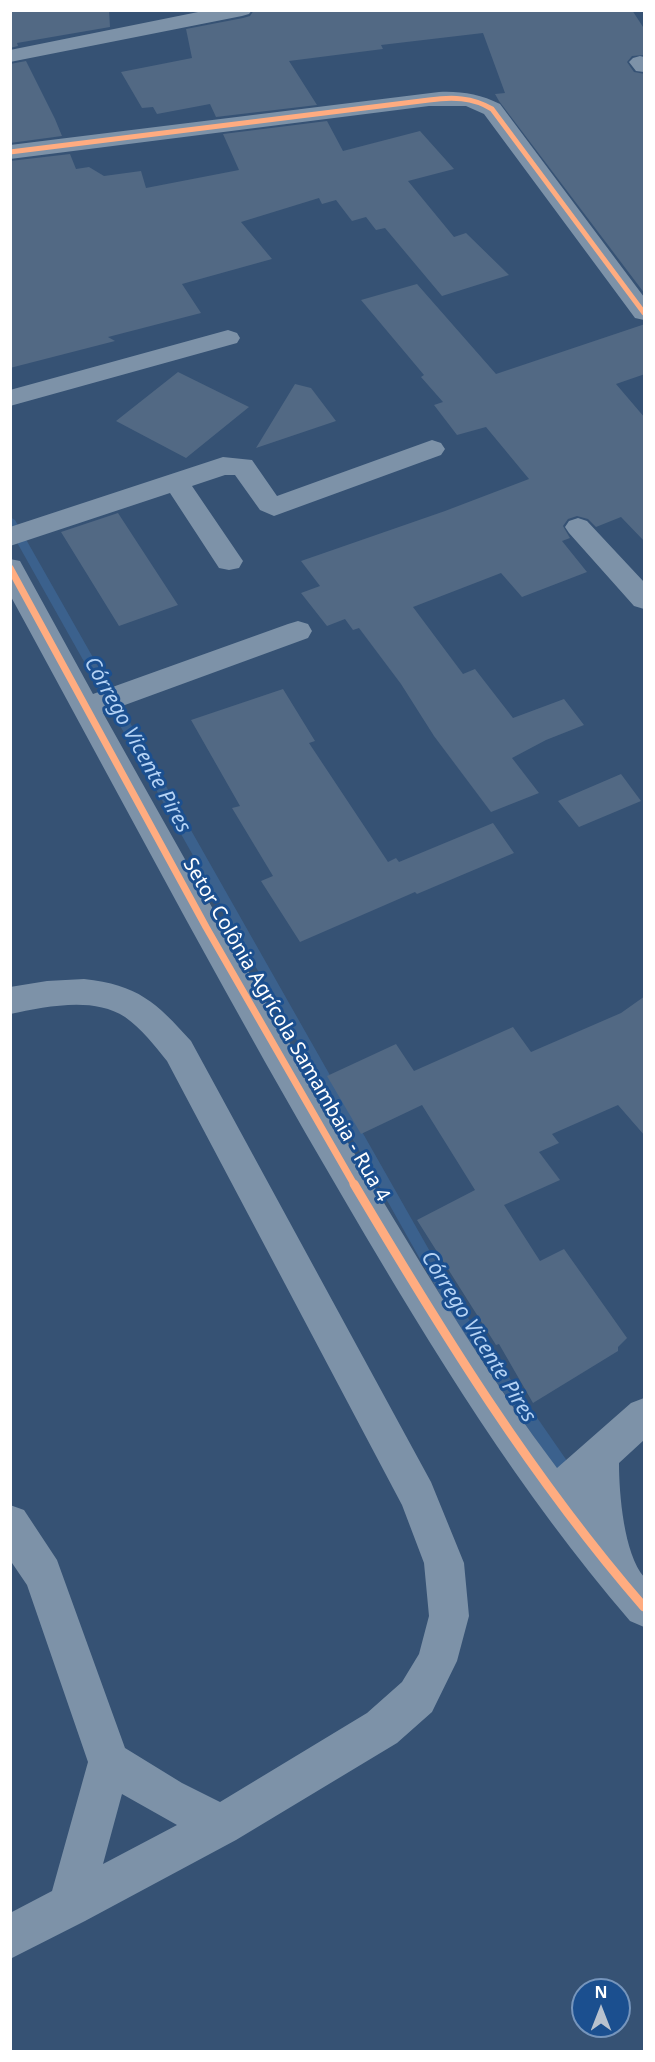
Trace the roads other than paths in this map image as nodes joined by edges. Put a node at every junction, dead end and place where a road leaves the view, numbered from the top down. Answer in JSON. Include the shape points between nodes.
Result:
{"nodes":[{"id":1,"x":242,"y":10,"type":"edge"},
{"id":2,"x":10,"y":56,"type":"edge"},
{"id":3,"x":10,"y":152,"type":"edge"},
{"id":4,"x":645,"y":313,"type":"edge"},
{"id":5,"x":228,"y":338,"type":"dead end"},
{"id":6,"x":10,"y":398,"type":"edge"},
{"id":7,"x":432,"y":450,"type":"dead end"},
{"id":8,"x":176,"y":482,"type":"junction"},
{"id":9,"x":578,"y":527,"type":"dead end"},
{"id":10,"x":10,"y":537,"type":"edge"},
{"id":11,"x":229,"y":561,"type":"dead end"},
{"id":12,"x":10,"y":568,"type":"edge"},
{"id":13,"x":645,"y":599,"type":"edge"},
{"id":14,"x":298,"y":631,"type":"dead end"},
{"id":15,"x":86,"y":708,"type":"junction"},
{"id":16,"x":10,"y":1001,"type":"edge"},
{"id":17,"x":645,"y":1416,"type":"edge"},
{"id":18,"x":600,"y":1456,"type":"junction"},
{"id":19,"x":553,"y":1497,"type":"junction"},
{"id":20,"x":10,"y":1524,"type":"edge"},
{"id":21,"x":618,"y":1574,"type":"junction"},
{"id":22,"x":645,"y":1606,"type":"edge"},
{"id":23,"x":109,"y":1762,"type":"junction"},
{"id":24,"x":221,"y":1825,"type":"junction"},
{"id":25,"x":70,"y":1906,"type":"junction"},
{"id":26,"x":10,"y":1937,"type":"edge"}],
"edges":[{"from":1,"to":2,"type":"street"},
{"from":3,"to":4,"type":"street","via":[[453,97],[471,99],[492,109]]},
{"from":5,"to":6,"type":"street"},
{"from":7,"to":8,"type":"street","via":[[274,507],[243,466],[223,466]]},
{"from":8,"to":10,"type":"street"},
{"from":8,"to":11,"type":"street"},
{"from":9,"to":13,"type":"street"},
{"from":12,"to":15,"type":"street","name":"Setor Colônia Agrícola Samambaia - Rua 4"},
{"from":14,"to":15,"type":"street"},
{"from":15,"to":19,"type":"street","name":"Setor Colônia Agrícola Samambaia - Rua 4","via":[[311,1114],[433,1318]]},
{"from":16,"to":24,"type":"street","via":[[49,992],[97,993],[123,1001],[151,1018],[179,1052],[417,1496],[444,1563],[449,1616],[437,1661],[417,1697],[382,1728]]},
{"from":17,"to":18,"type":"street"},
{"from":18,"to":19,"type":"street"},
{"from":18,"to":21,"type":"street","via":[[600,1499]]},
{"from":19,"to":21,"type":"street","name":"Setor Colônia Agrícola Samambaia - Rua 4"},
{"from":20,"to":23,"type":"street","via":[[43,1574]]},
{"from":21,"to":22,"type":"street","name":"Setor Colônia Agrícola Samambaia - Rua 4"},
{"from":23,"to":24,"type":"street"},
{"from":23,"to":25,"type":"street"},
{"from":24,"to":25,"type":"street"},
{"from":25,"to":26,"type":"street"}]}
